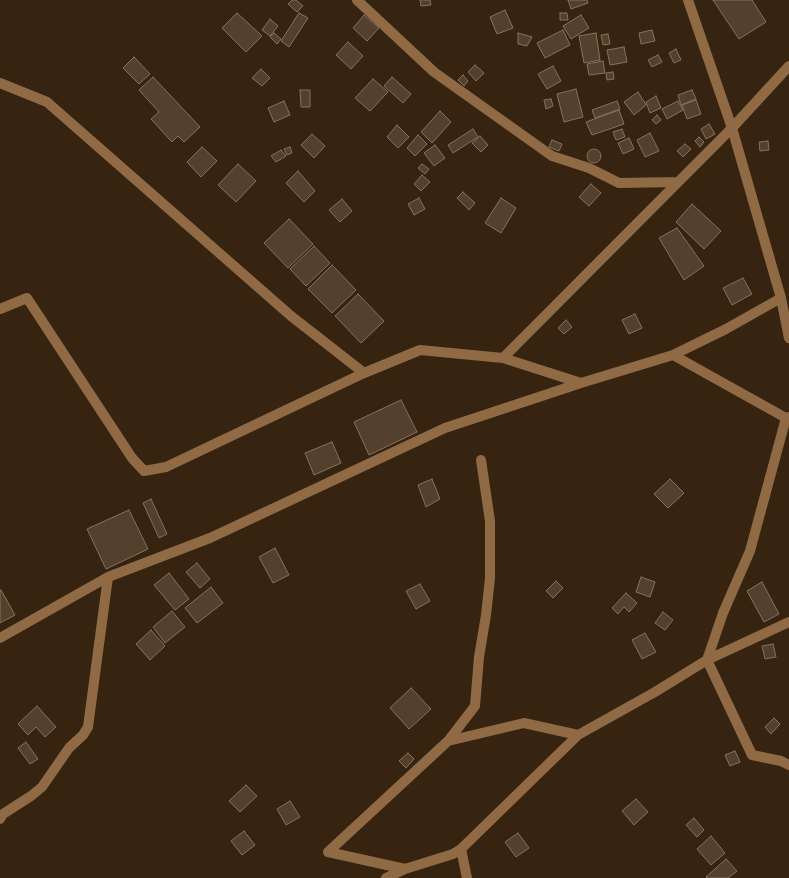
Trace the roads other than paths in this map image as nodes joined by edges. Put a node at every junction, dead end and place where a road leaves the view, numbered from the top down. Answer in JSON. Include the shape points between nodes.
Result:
{"nodes":[{"id":1,"x":357,"y":0,"type":"edge"},
{"id":2,"x":688,"y":0,"type":"edge"},
{"id":3,"x":789,"y":66,"type":"edge"},
{"id":4,"x":0,"y":83,"type":"edge"},
{"id":5,"x":732,"y":128,"type":"junction"},
{"id":6,"x":678,"y":182,"type":"junction"},
{"id":7,"x":781,"y":298,"type":"junction"},
{"id":8,"x":0,"y":309,"type":"edge"},
{"id":9,"x":789,"y":338,"type":"edge"},
{"id":10,"x":673,"y":355,"type":"junction"},
{"id":11,"x":503,"y":358,"type":"junction"},
{"id":12,"x":364,"y":373,"type":"junction"},
{"id":13,"x":581,"y":383,"type":"junction"},
{"id":14,"x":788,"y":418,"type":"edge"},
{"id":15,"x":481,"y":460,"type":"dead end"},
{"id":16,"x":108,"y":577,"type":"junction"},
{"id":17,"x":789,"y":622,"type":"edge"},
{"id":18,"x":0,"y":638,"type":"edge"},
{"id":19,"x":707,"y":660,"type":"junction"},
{"id":20,"x":578,"y":735,"type":"junction"},
{"id":21,"x":448,"y":741,"type":"junction"},
{"id":22,"x":789,"y":765,"type":"edge"},
{"id":23,"x":0,"y":819,"type":"edge"},
{"id":24,"x":461,"y":849,"type":"junction"},
{"id":25,"x":405,"y":869,"type":"junction"},
{"id":26,"x":386,"y":878,"type":"edge"},
{"id":27,"x":467,"y":878,"type":"edge"}],
"edges":[{"from":1,"to":6,"type":"street","via":[[434,72],[552,156],[590,168],[620,183]]},
{"from":2,"to":5,"type":"street"},
{"from":3,"to":5,"type":"street"},
{"from":4,"to":12,"type":"street","via":[[47,102],[291,316]]},
{"from":5,"to":6,"type":"street"},
{"from":5,"to":7,"type":"street"},
{"from":6,"to":11,"type":"street"},
{"from":7,"to":9,"type":"street"},
{"from":7,"to":10,"type":"street"},
{"from":8,"to":12,"type":"street","via":[[27,298],[132,458],[144,471],[166,467]]},
{"from":10,"to":13,"type":"street"},
{"from":10,"to":14,"type":"street"},
{"from":11,"to":12,"type":"street","via":[[420,350]]},
{"from":11,"to":13,"type":"street"},
{"from":13,"to":16,"type":"street","via":[[445,428],[210,538]]},
{"from":14,"to":19,"type":"street","via":[[750,551],[723,613]]},
{"from":15,"to":21,"type":"street","via":[[490,521],[490,578],[486,615],[475,706]]},
{"from":16,"to":18,"type":"street"},
{"from":16,"to":23,"type":"street","via":[[88,727],[68,748],[42,787],[3,814]]},
{"from":17,"to":19,"type":"street"},
{"from":19,"to":20,"type":"street"},
{"from":19,"to":22,"type":"street","via":[[752,755]]},
{"from":20,"to":21,"type":"street","via":[[524,723]]},
{"from":20,"to":24,"type":"street"},
{"from":21,"to":25,"type":"street","via":[[328,852]]},
{"from":24,"to":25,"type":"street","via":[[453,854]]},
{"from":24,"to":27,"type":"street"},
{"from":25,"to":26,"type":"street"}]}
